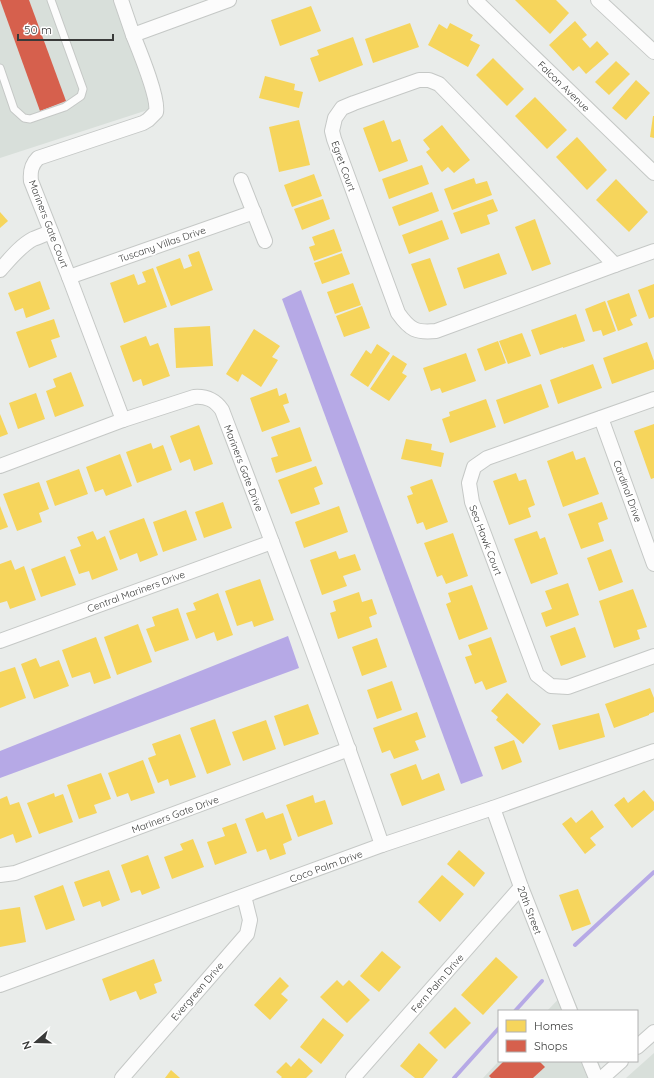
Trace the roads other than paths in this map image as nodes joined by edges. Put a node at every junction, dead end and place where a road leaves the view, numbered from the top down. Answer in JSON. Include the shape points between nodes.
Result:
{"nodes":[{"id":1,"x":51,"y":0,"type":"edge"},
{"id":2,"x":121,"y":0,"type":"edge"},
{"id":3,"x":229,"y":0,"type":"edge"},
{"id":4,"x":598,"y":0,"type":"edge"},
{"id":5,"x":477,"y":1,"type":"edge"},
{"id":6,"x":133,"y":34,"type":"junction"},
{"id":7,"x":654,"y":52,"type":"edge"},
{"id":8,"x":0,"y":68,"type":"edge"},
{"id":9,"x":654,"y":173,"type":"edge"},
{"id":10,"x":241,"y":180,"type":"dead end"},
{"id":11,"x":254,"y":212,"type":"junction"},
{"id":12,"x":51,"y":232,"type":"junction"},
{"id":13,"x":265,"y":241,"type":"dead end"},
{"id":14,"x":654,"y":251,"type":"edge"},
{"id":15,"x":615,"y":265,"type":"junction"},
{"id":16,"x":0,"y":270,"type":"edge"},
{"id":17,"x":70,"y":277,"type":"junction"},
{"id":18,"x":654,"y":399,"type":"edge"},
{"id":19,"x":601,"y":418,"type":"junction"},
{"id":20,"x":123,"y":420,"type":"junction"},
{"id":21,"x":0,"y":466,"type":"edge"},
{"id":22,"x":272,"y":542,"type":"junction"},
{"id":23,"x":654,"y":564,"type":"edge"},
{"id":24,"x":0,"y":641,"type":"edge"},
{"id":25,"x":654,"y":656,"type":"edge"},
{"id":26,"x":349,"y":749,"type":"junction"},
{"id":27,"x":654,"y":751,"type":"edge"},
{"id":28,"x":493,"y":808,"type":"junction"},
{"id":29,"x":382,"y":846,"type":"junction"},
{"id":30,"x":0,"y":875,"type":"edge"},
{"id":31,"x":521,"y":887,"type":"junction"},
{"id":32,"x":244,"y":896,"type":"junction"},
{"id":33,"x":0,"y":985,"type":"edge"},
{"id":34,"x":570,"y":1010,"type":"edge"},
{"id":35,"x":654,"y":1032,"type":"edge"},
{"id":36,"x":638,"y":1046,"type":"edge"},
{"id":37,"x":589,"y":1062,"type":"edge"},
{"id":38,"x":620,"y":1062,"type":"edge"},
{"id":39,"x":122,"y":1078,"type":"edge"},
{"id":40,"x":353,"y":1078,"type":"edge"},
{"id":41,"x":596,"y":1078,"type":"edge"},
{"id":42,"x":602,"y":1078,"type":"edge"}],
"edges":[{"from":1,"to":8,"type":"lane","via":[[83,89],[81,96],[64,107],[30,119],[24,118],[14,109]]},
{"from":2,"to":6,"type":"street"},
{"from":3,"to":6,"type":"street"},
{"from":4,"to":7,"type":"street"},
{"from":5,"to":9,"type":"street","name":"Falcon Avenue"},
{"from":6,"to":12,"type":"street","name":"Mariners Gate Court","via":[[157,104],[156,112],[143,123],[38,158],[33,163],[30,171],[31,181]]},
{"from":10,"to":11,"type":"street"},
{"from":11,"to":13,"type":"street"},
{"from":11,"to":17,"type":"street","name":"Tuscany Villas Drive"},
{"from":12,"to":16,"type":"street","via":[[33,239],[15,253]]},
{"from":12,"to":17,"type":"street","name":"Mariners Gate Court"},
{"from":14,"to":15,"type":"street","name":"Egret Court"},
{"from":15,"to":15,"type":"street","name":"Egret Court","via":[[436,331],[424,332],[411,328],[398,314],[334,139],[332,131],[335,118],[342,108],[419,80],[430,80],[439,84]]},
{"from":17,"to":20,"type":"street","name":"Mariners Gate Court"},
{"from":18,"to":19,"type":"street","name":"Sea Hawk Court"},
{"from":19,"to":23,"type":"street","name":"Cardinal Drive"},
{"from":19,"to":25,"type":"street","name":"Sea Hawk Court","via":[[487,458],[474,467],[469,483],[472,502],[537,675],[551,686],[568,687]]},
{"from":20,"to":21,"type":"street","name":"Mariners Gate Drive"},
{"from":20,"to":22,"type":"street","name":"Mariners Gate Drive","via":[[194,397],[207,397],[215,402],[222,410]]},
{"from":22,"to":24,"type":"street","name":"Central Mariners Drive"},
{"from":22,"to":26,"type":"street","name":"Mariners Gate Drive"},
{"from":26,"to":29,"type":"street","name":"Mariners Gate Drive"},
{"from":26,"to":30,"type":"street","name":"Mariners Gate Drive","via":[[15,873]]},
{"from":27,"to":28,"type":"street","name":"Coco Palm Drive"},
{"from":28,"to":29,"type":"street","name":"Coco Palm Drive"},
{"from":28,"to":31,"type":"street","name":"20th Street"},
{"from":29,"to":32,"type":"street","name":"Coco Palm Drive"},
{"from":31,"to":34,"type":"street","name":"20th Street"},
{"from":31,"to":40,"type":"street","name":"Fern Palm Drive"},
{"from":32,"to":33,"type":"street","name":"Coco Palm Drive"},
{"from":32,"to":39,"type":"street","name":"Evergreen Drive","via":[[250,920],[247,934]]},
{"from":35,"to":36,"type":"street"},
{"from":37,"to":41,"type":"street"},
{"from":38,"to":42,"type":"street"}]}
